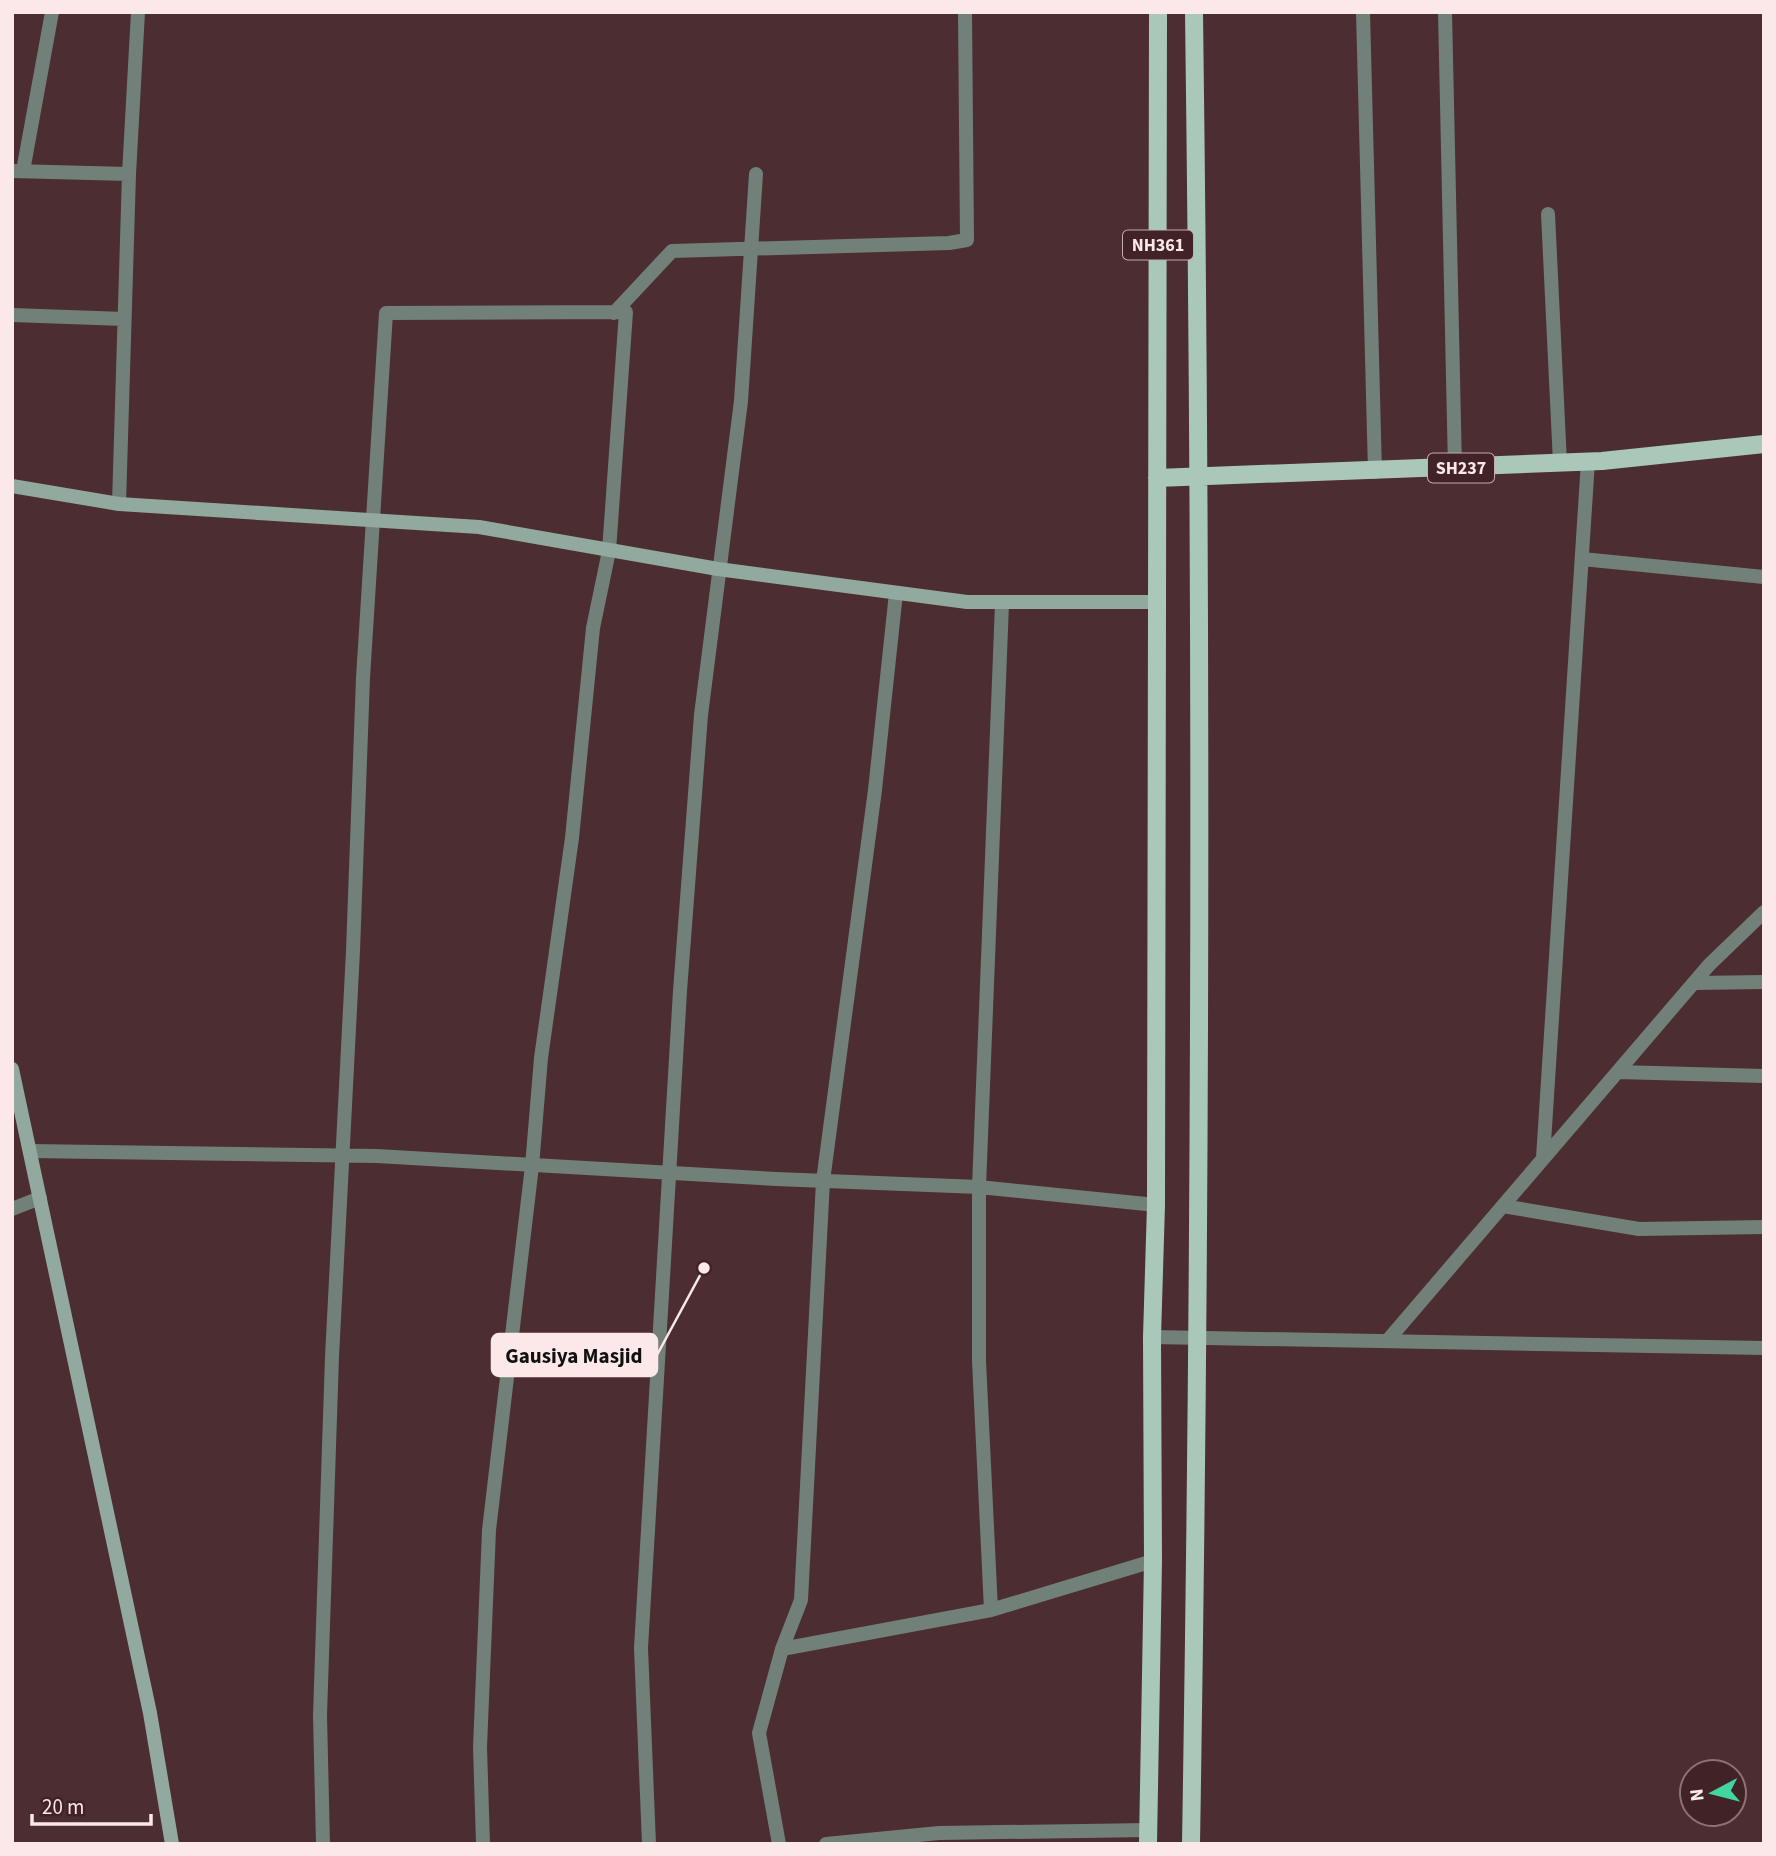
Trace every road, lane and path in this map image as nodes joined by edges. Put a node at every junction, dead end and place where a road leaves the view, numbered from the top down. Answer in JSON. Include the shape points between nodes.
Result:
{"nodes":[{"id":1,"x":52,"y":12,"type":"edge"},
{"id":2,"x":138,"y":12,"type":"edge"},
{"id":3,"x":965,"y":12,"type":"edge"},
{"id":4,"x":1158,"y":12,"type":"edge"},
{"id":5,"x":1194,"y":12,"type":"edge"},
{"id":6,"x":1363,"y":12,"type":"edge"},
{"id":7,"x":1445,"y":12,"type":"edge"},
{"id":8,"x":18,"y":171,"type":"edge"},
{"id":9,"x":129,"y":174,"type":"junction"},
{"id":10,"x":756,"y":174,"type":"dead end"},
{"id":11,"x":1548,"y":214,"type":"dead end"},
{"id":12,"x":751,"y":250,"type":"junction"},
{"id":13,"x":614,"y":313,"type":"junction"},
{"id":14,"x":12,"y":315,"type":"edge"},
{"id":15,"x":124,"y":319,"type":"junction"},
{"id":16,"x":1764,"y":444,"type":"edge"},
{"id":17,"x":1588,"y":461,"type":"junction"},
{"id":18,"x":1560,"y":463,"type":"junction"},
{"id":19,"x":1455,"y":468,"type":"junction"},
{"id":20,"x":1375,"y":472,"type":"junction"},
{"id":21,"x":1200,"y":477,"type":"junction"},
{"id":22,"x":1157,"y":478,"type":"junction"},
{"id":23,"x":12,"y":486,"type":"edge"},
{"id":24,"x":119,"y":504,"type":"junction"},
{"id":25,"x":375,"y":520,"type":"junction"},
{"id":26,"x":609,"y":551,"type":"junction"},
{"id":27,"x":1582,"y":559,"type":"junction"},
{"id":28,"x":718,"y":569,"type":"junction"},
{"id":29,"x":1764,"y":577,"type":"edge"},
{"id":30,"x":896,"y":593,"type":"junction"},
{"id":31,"x":1156,"y":601,"type":"junction"},
{"id":32,"x":1002,"y":604,"type":"junction"},
{"id":33,"x":1764,"y":912,"type":"edge"},
{"id":34,"x":1764,"y":982,"type":"edge"},
{"id":35,"x":1694,"y":983,"type":"junction"},
{"id":36,"x":12,"y":1069,"type":"edge"},
{"id":37,"x":1618,"y":1072,"type":"junction"},
{"id":38,"x":1764,"y":1076,"type":"edge"},
{"id":39,"x":30,"y":1150,"type":"junction"},
{"id":40,"x":342,"y":1156,"type":"junction"},
{"id":41,"x":1544,"y":1158,"type":"junction"},
{"id":42,"x":532,"y":1166,"type":"junction"},
{"id":43,"x":669,"y":1173,"type":"junction"},
{"id":44,"x":823,"y":1181,"type":"junction"},
{"id":45,"x":979,"y":1187,"type":"junction"},
{"id":46,"x":40,"y":1198,"type":"junction"},
{"id":47,"x":1156,"y":1205,"type":"junction"},
{"id":48,"x":1503,"y":1206,"type":"junction"},
{"id":49,"x":12,"y":1209,"type":"edge"},
{"id":50,"x":1764,"y":1227,"type":"edge"},
{"id":51,"x":1152,"y":1337,"type":"junction"},
{"id":52,"x":1199,"y":1338,"type":"junction"},
{"id":53,"x":1388,"y":1340,"type":"junction"},
{"id":54,"x":1764,"y":1348,"type":"edge"},
{"id":55,"x":1153,"y":1561,"type":"junction"},
{"id":56,"x":991,"y":1610,"type":"junction"},
{"id":57,"x":782,"y":1648,"type":"junction"},
{"id":58,"x":1148,"y":1837,"type":"edge"},
{"id":59,"x":172,"y":1844,"type":"edge"},
{"id":60,"x":323,"y":1844,"type":"edge"},
{"id":61,"x":483,"y":1844,"type":"edge"},
{"id":62,"x":649,"y":1844,"type":"edge"},
{"id":63,"x":779,"y":1844,"type":"edge"},
{"id":64,"x":826,"y":1844,"type":"edge"},
{"id":65,"x":1191,"y":1844,"type":"edge"}],
"edges":[{"from":1,"to":8,"type":"street"},
{"from":2,"to":9,"type":"street"},
{"from":3,"to":12,"type":"street","via":[[967,240]]},
{"from":4,"to":22,"type":"main road","number":"NH361"},
{"from":5,"to":21,"type":"main road"},
{"from":6,"to":20,"type":"street"},
{"from":7,"to":19,"type":"street"},
{"from":8,"to":9,"type":"street"},
{"from":9,"to":15,"type":"street"},
{"from":10,"to":12,"type":"street"},
{"from":11,"to":18,"type":"street"},
{"from":12,"to":13,"type":"street","via":[[671,251]]},
{"from":12,"to":28,"type":"street","via":[[741,401]]},
{"from":13,"to":25,"type":"street","via":[[386,313]]},
{"from":13,"to":26,"type":"street","via":[[626,312]]},
{"from":14,"to":15,"type":"street"},
{"from":15,"to":24,"type":"street"},
{"from":16,"to":17,"type":"main road","number":"SH237"},
{"from":17,"to":18,"type":"main road","number":"SH237"},
{"from":17,"to":27,"type":"street"},
{"from":18,"to":19,"type":"main road","number":"SH237"},
{"from":19,"to":20,"type":"main road","number":"SH237"},
{"from":20,"to":21,"type":"main road","number":"SH237"},
{"from":21,"to":22,"type":"main road","number":"SH237"},
{"from":21,"to":52,"type":"main road"},
{"from":22,"to":31,"type":"main road"},
{"from":23,"to":24,"type":"main road"},
{"from":24,"to":25,"type":"main road"},
{"from":25,"to":26,"type":"main road","via":[[479,527]]},
{"from":25,"to":40,"type":"street","via":[[363,678]]},
{"from":26,"to":28,"type":"main road"},
{"from":26,"to":42,"type":"street","via":[[593,628]]},
{"from":27,"to":29,"type":"street"},
{"from":27,"to":41,"type":"street"},
{"from":28,"to":30,"type":"main road"},
{"from":28,"to":43,"type":"street","via":[[701,715]]},
{"from":30,"to":32,"type":"main road"},
{"from":30,"to":44,"type":"street","via":[[876,790]]},
{"from":31,"to":32,"type":"main road"},
{"from":31,"to":47,"type":"main road"},
{"from":32,"to":45,"type":"street"},
{"from":33,"to":35,"type":"street"},
{"from":34,"to":35,"type":"street"},
{"from":35,"to":37,"type":"street"},
{"from":36,"to":39,"type":"main road"},
{"from":37,"to":38,"type":"street"},
{"from":37,"to":41,"type":"street"},
{"from":39,"to":40,"type":"street"},
{"from":39,"to":46,"type":"main road"},
{"from":40,"to":42,"type":"street"},
{"from":40,"to":60,"type":"street","via":[[320,1715]]},
{"from":41,"to":48,"type":"street"},
{"from":42,"to":43,"type":"street"},
{"from":42,"to":61,"type":"street","via":[[489,1530],[480,1747]]},
{"from":43,"to":44,"type":"street"},
{"from":43,"to":62,"type":"street","via":[[641,1648]]},
{"from":44,"to":45,"type":"street"},
{"from":44,"to":57,"type":"street","via":[[801,1600]]},
{"from":45,"to":47,"type":"street"},
{"from":45,"to":56,"type":"street","via":[[979,1361]]},
{"from":46,"to":49,"type":"street"},
{"from":46,"to":59,"type":"main road","via":[[150,1713]]},
{"from":47,"to":51,"type":"main road"},
{"from":48,"to":50,"type":"street","via":[[1639,1229]]},
{"from":48,"to":53,"type":"street"},
{"from":51,"to":52,"type":"street"},
{"from":51,"to":55,"type":"main road"},
{"from":52,"to":53,"type":"street"},
{"from":52,"to":65,"type":"main road"},
{"from":53,"to":54,"type":"street"},
{"from":55,"to":56,"type":"street"},
{"from":55,"to":58,"type":"main road"},
{"from":56,"to":57,"type":"street"},
{"from":57,"to":63,"type":"street","via":[[759,1733]]},
{"from":58,"to":64,"type":"street","via":[[939,1833]]}]}
